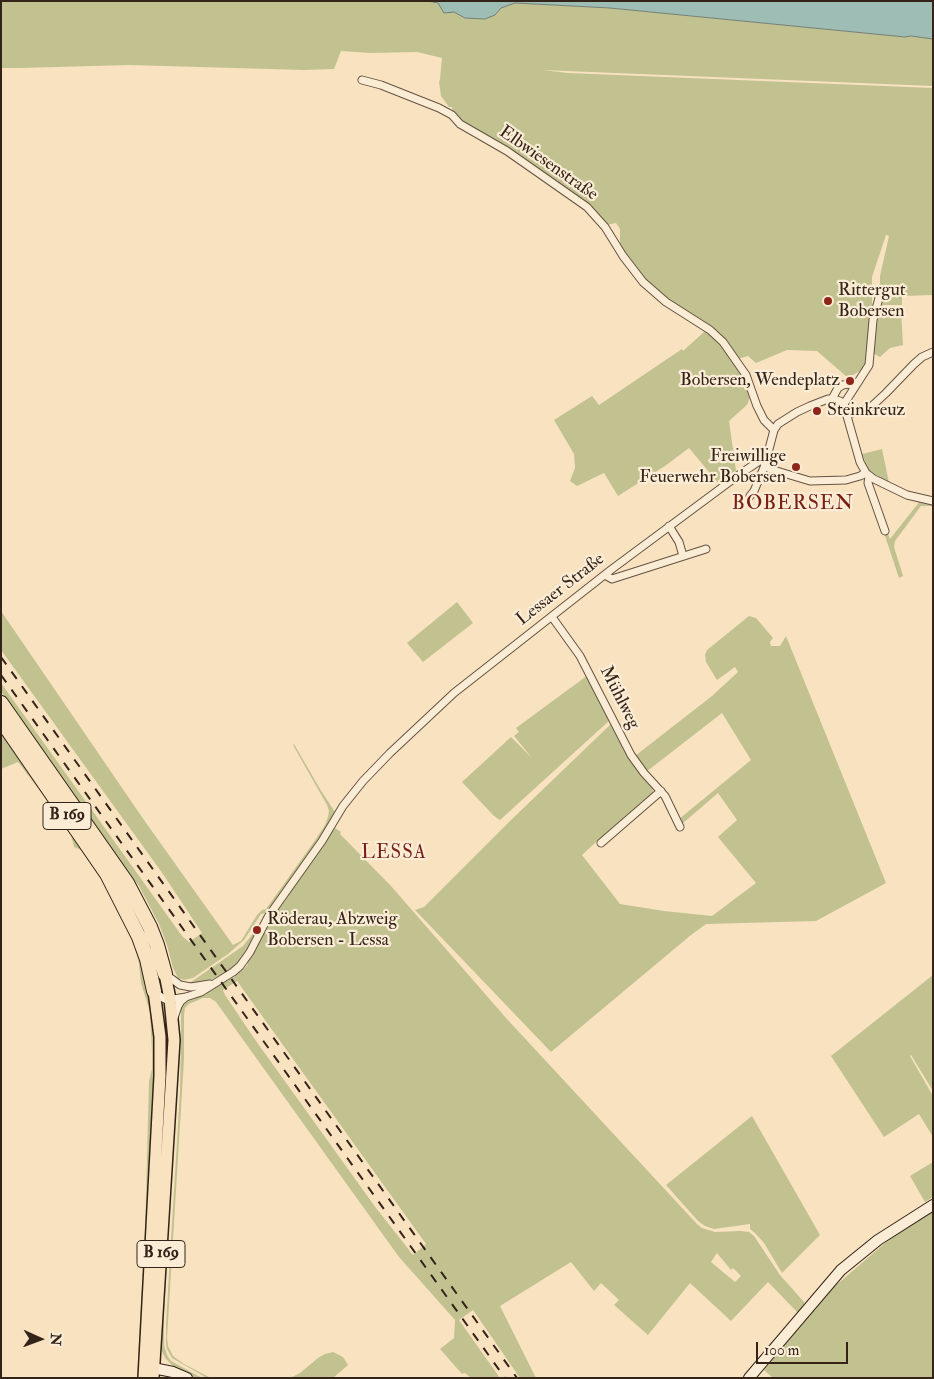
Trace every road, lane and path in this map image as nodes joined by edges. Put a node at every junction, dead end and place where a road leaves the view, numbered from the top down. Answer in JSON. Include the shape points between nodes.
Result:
{"nodes":[{"id":1,"x":362,"y":80,"type":"dead end"},
{"id":2,"x":879,"y":298,"type":"dead end"},
{"id":3,"x":933,"y":352,"type":"edge"},
{"id":4,"x":854,"y":387,"type":"junction"},
{"id":5,"x":832,"y":399,"type":"junction"},
{"id":6,"x":842,"y":403,"type":"junction"},
{"id":7,"x":847,"y":414,"type":"junction"},
{"id":8,"x":774,"y":430,"type":"junction"},
{"id":9,"x":763,"y":462,"type":"junction"},
{"id":10,"x":867,"y":475,"type":"junction"},
{"id":11,"x":750,"y":496,"type":"dead end"},
{"id":12,"x":933,"y":500,"type":"edge"},
{"id":13,"x":669,"y":526,"type":"junction"},
{"id":14,"x":885,"y":531,"type":"dead end"},
{"id":15,"x":706,"y":549,"type":"dead end"},
{"id":16,"x":683,"y":556,"type":"junction"},
{"id":17,"x":606,"y":574,"type":"junction"},
{"id":18,"x":552,"y":617,"type":"junction"},
{"id":19,"x":1,"y":703,"type":"edge"},
{"id":20,"x":1,"y":720,"type":"edge"},
{"id":21,"x":661,"y":791,"type":"junction"},
{"id":22,"x":680,"y":827,"type":"dead end"},
{"id":23,"x":601,"y":843,"type":"dead end"},
{"id":24,"x":165,"y":974,"type":"junction"},
{"id":25,"x":213,"y":984,"type":"junction"},
{"id":26,"x":154,"y":991,"type":"junction"},
{"id":27,"x":186,"y":997,"type":"junction"},
{"id":28,"x":170,"y":999,"type":"junction"},
{"id":29,"x":173,"y":1020,"type":"junction"},
{"id":30,"x":933,"y":1204,"type":"edge"},
{"id":31,"x":146,"y":1354,"type":"junction"},
{"id":32,"x":153,"y":1373,"type":"edge"},
{"id":33,"x":754,"y":1376,"type":"edge"},
{"id":34,"x":144,"y":1378,"type":"edge"},
{"id":35,"x":187,"y":1378,"type":"edge"}],
"edges":[{"from":1,"to":8,"type":"street","name":"Elbwiesenstraße","via":[[452,115],[460,124],[508,151],[587,207],[605,227],[642,282],[723,342],[746,375],[764,420]]},
{"from":2,"to":4,"type":"street","via":[[873,320],[869,365]]},
{"from":3,"to":7,"type":"street","via":[[914,364],[872,406]]},
{"from":4,"to":5,"type":"street","via":[[842,385]]},
{"from":4,"to":6,"type":"street"},
{"from":5,"to":6,"type":"street"},
{"from":5,"to":8,"type":"street","via":[[797,412]]},
{"from":6,"to":7,"type":"street"},
{"from":7,"to":10,"type":"street","via":[[860,462]]},
{"from":8,"to":9,"type":"street"},
{"from":9,"to":10,"type":"street","via":[[770,469],[810,481],[846,480]]},
{"from":9,"to":11,"type":"street"},
{"from":9,"to":13,"type":"street","name":"Lessaer Straße","via":[[736,477]]},
{"from":10,"to":12,"type":"street","via":[[907,495]]},
{"from":10,"to":14,"type":"street"},
{"from":13,"to":16,"type":"street"},
{"from":13,"to":17,"type":"street","name":"Lessaer Straße"},
{"from":15,"to":16,"type":"street"},
{"from":16,"to":17,"type":"street","via":[[612,579]]},
{"from":17,"to":18,"type":"street","name":"Lessaer Straße"},
{"from":18,"to":21,"type":"street","name":"Mühlweg","via":[[580,656],[631,755]]},
{"from":18,"to":25,"type":"street","name":"Lessaer Straße","via":[[454,692],[351,795],[268,918],[245,959],[233,972]]},
{"from":19,"to":24,"type":"highway","number":"B 169","via":[[127,883],[150,927]]},
{"from":20,"to":26,"type":"highway","number":"B 169","via":[[107,874],[139,937]]},
{"from":21,"to":22,"type":"street","name":"Mühlweg"},
{"from":21,"to":23,"type":"street"},
{"from":24,"to":25,"type":"street","via":[[180,986]]},
{"from":24,"to":28,"type":"main road","number":"B 169"},
{"from":25,"to":27,"type":"street","name":"Lessaer Straße"},
{"from":26,"to":28,"type":"street","via":[[166,1000]]},
{"from":26,"to":31,"type":"main road","number":"B 169","via":[[160,1038],[160,1076]]},
{"from":27,"to":28,"type":"street","name":"Lessaer Straße"},
{"from":27,"to":29,"type":"street","via":[[178,1006]]},
{"from":28,"to":29,"type":"main road","number":"B 169"},
{"from":29,"to":32,"type":"main road","number":"B 169"},
{"from":30,"to":33,"type":"street","via":[[878,1240],[841,1270]]},
{"from":31,"to":32,"type":"main road"},
{"from":31,"to":34,"type":"main road","number":"B 169"},
{"from":32,"to":35,"type":"street","via":[[173,1372]]}]}
